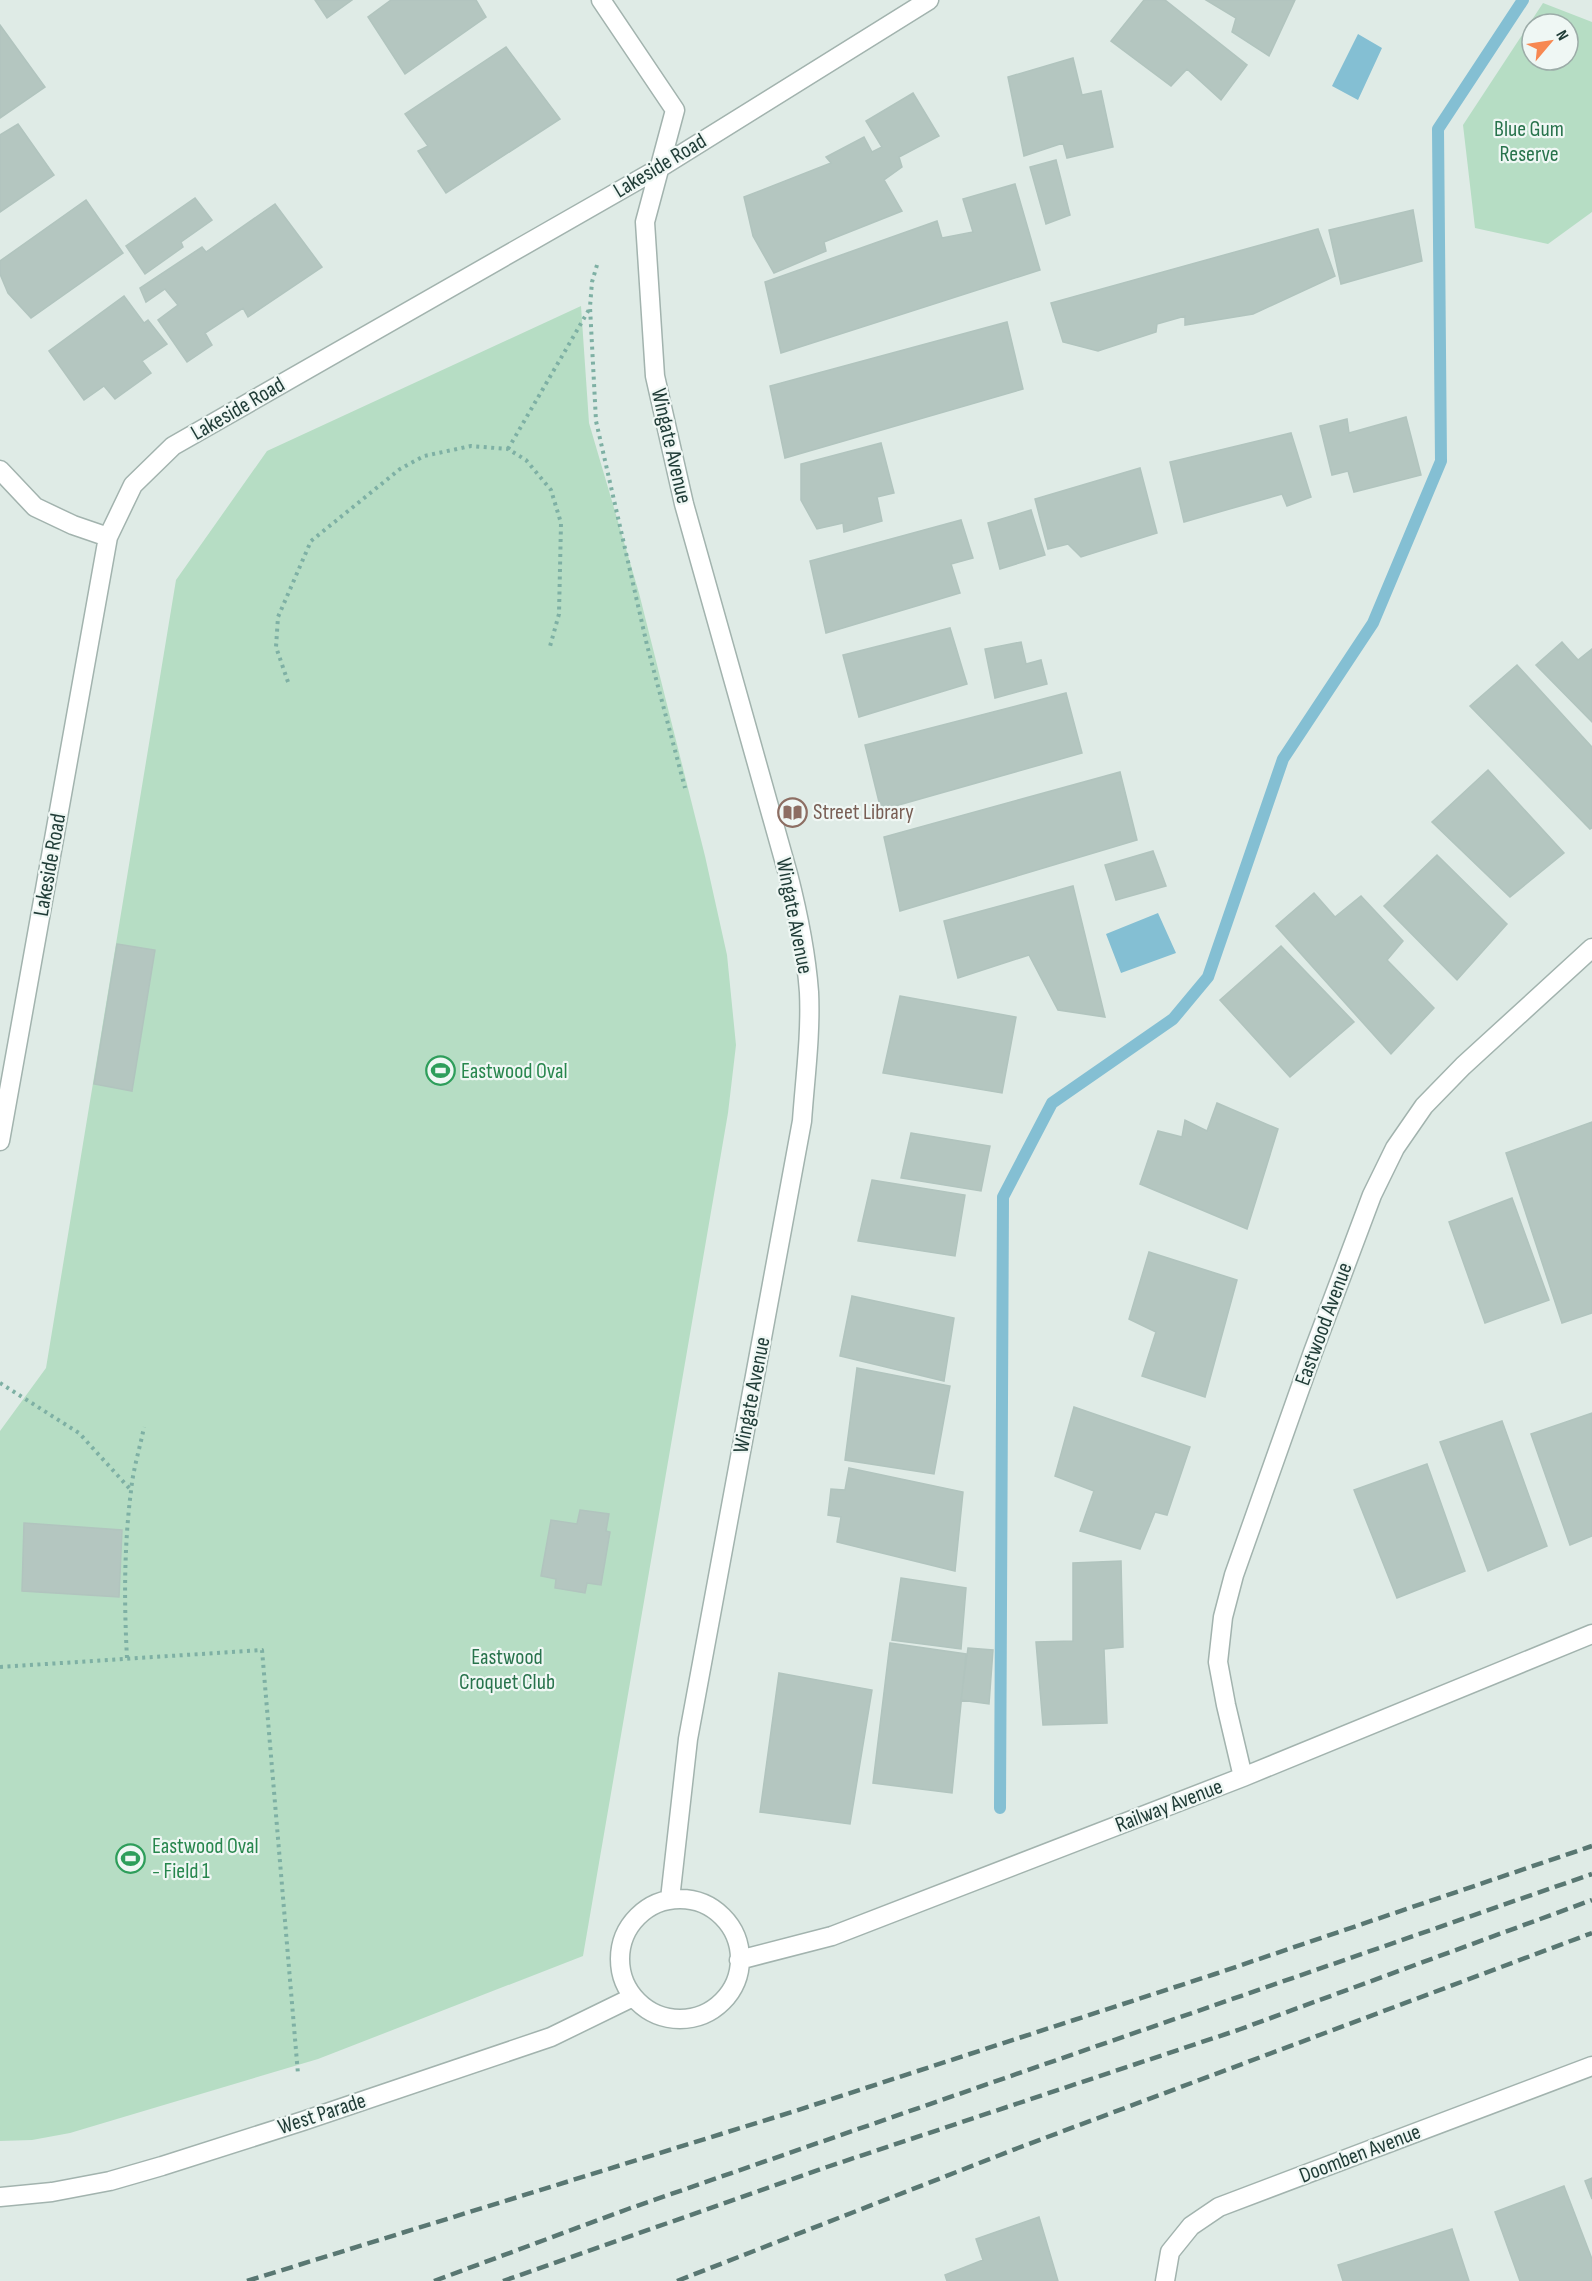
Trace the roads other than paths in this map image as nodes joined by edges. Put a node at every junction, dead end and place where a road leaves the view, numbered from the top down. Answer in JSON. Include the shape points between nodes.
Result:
{"nodes":[{"id":1,"x":601,"y":0,"type":"edge"},
{"id":2,"x":929,"y":0,"type":"edge"},
{"id":3,"x":661,"y":167,"type":"junction"},
{"id":4,"x":0,"y":471,"type":"edge"},
{"id":5,"x":108,"y":537,"type":"junction"},
{"id":6,"x":1592,"y":948,"type":"edge"},
{"id":7,"x":0,"y":1142,"type":"edge"},
{"id":8,"x":1592,"y":1634,"type":"edge"},
{"id":9,"x":1243,"y":1777,"type":"junction"},
{"id":10,"x":670,"y":1899,"type":"junction"},
{"id":11,"x":740,"y":1960,"type":"junction"},
{"id":12,"x":633,"y":1997,"type":"junction"},
{"id":13,"x":1592,"y":2066,"type":"edge"},
{"id":14,"x":0,"y":2197,"type":"edge"},
{"id":15,"x":1165,"y":2281,"type":"edge"}],
"edges":[{"from":1,"to":3,"type":"street","name":"Wingate Avenue","via":[[675,110]]},
{"from":2,"to":3,"type":"street","name":"Lakeside Road"},
{"from":3,"to":5,"type":"street","name":"Lakeside Road","via":[[173,446],[133,485]]},
{"from":3,"to":10,"type":"street","name":"Wingate Avenue","via":[[645,222],[655,376],[684,504],[789,874],[802,932],[809,993],[800,1132],[688,1739]]},
{"from":4,"to":5,"type":"street","via":[[35,507]]},
{"from":5,"to":7,"type":"street","name":"Lakeside Road"},
{"from":6,"to":9,"type":"street","name":"Eastwood Avenue","via":[[1424,1106],[1395,1148],[1372,1195],[1242,1553],[1223,1617],[1218,1662]]},
{"from":8,"to":9,"type":"street","name":"Railway Avenue"},
{"from":9,"to":11,"type":"street","name":"Railway Avenue","via":[[832,1936]]},
{"from":10,"to":11,"type":"street","via":[[687,1899],[719,1913],[738,1943]]},
{"from":10,"to":12,"type":"street","via":[[652,1905],[626,1931],[619,1964]]},
{"from":11,"to":12,"type":"street","via":[[726,1997],[699,2015],[667,2018]]},
{"from":12,"to":14,"type":"street","name":"West Parade","via":[[551,2037],[227,2145],[110,2181]]},
{"from":13,"to":15,"type":"street","name":"Doomben Avenue","via":[[1219,2207],[1191,2226],[1170,2252]]}]}
